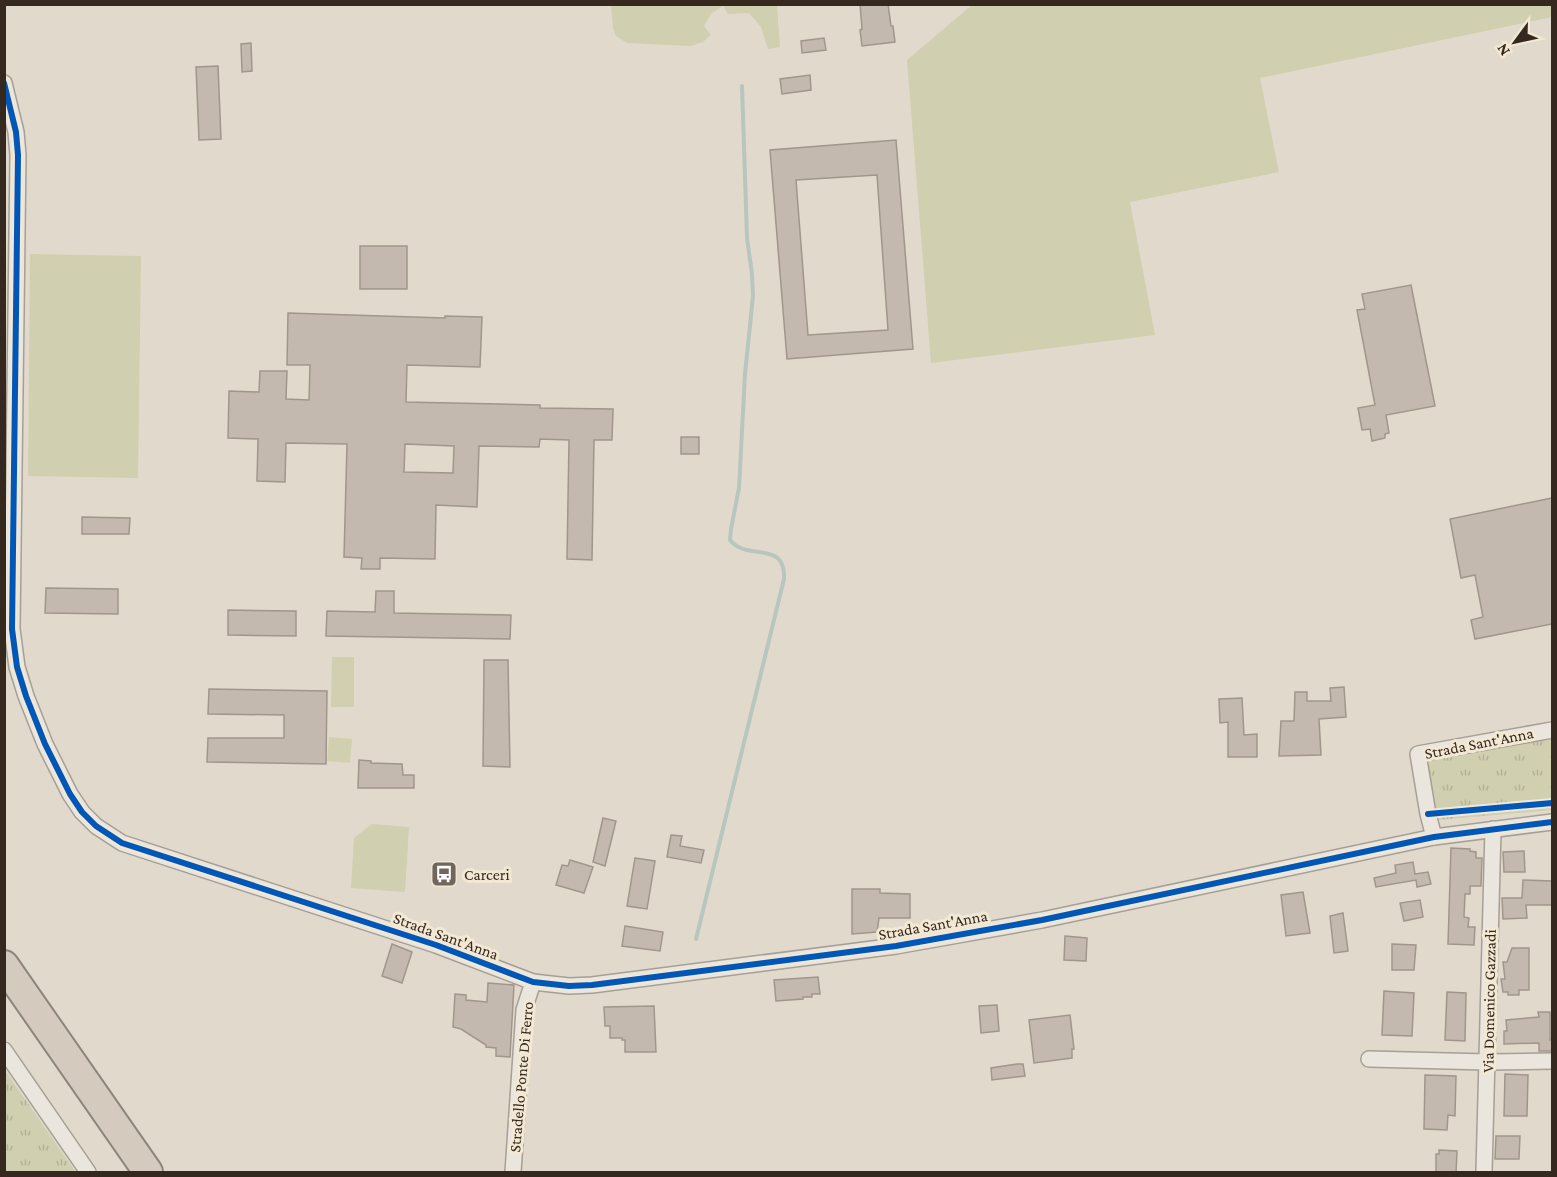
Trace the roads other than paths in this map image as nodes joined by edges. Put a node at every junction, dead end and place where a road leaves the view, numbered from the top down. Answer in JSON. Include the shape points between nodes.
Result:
{"nodes":[{"id":1,"x":4,"y":83,"type":"edge"},
{"id":2,"x":1552,"y":730,"type":"edge"},
{"id":3,"x":1552,"y":822,"type":"edge"},
{"id":4,"x":1493,"y":829,"type":"junction"},
{"id":5,"x":1434,"y":837,"type":"junction"},
{"id":6,"x":4,"y":965,"type":"edge"},
{"id":7,"x":533,"y":982,"type":"junction"},
{"id":8,"x":4,"y":999,"type":"edge"},
{"id":9,"x":4,"y":1050,"type":"edge"},
{"id":10,"x":1369,"y":1059,"type":"dead end"},
{"id":11,"x":1552,"y":1061,"type":"edge"},
{"id":12,"x":1487,"y":1062,"type":"junction"},
{"id":13,"x":88,"y":1173,"type":"edge"},
{"id":14,"x":125,"y":1173,"type":"edge"},
{"id":15,"x":148,"y":1173,"type":"edge"},
{"id":16,"x":513,"y":1173,"type":"edge"},
{"id":17,"x":1484,"y":1173,"type":"edge"}],
"edges":[{"from":1,"to":7,"type":"street","name":"Strada Sant'Anna","via":[[18,155],[12,629],[26,696],[70,794],[96,826],[122,843],[436,945]]},
{"from":2,"to":5,"type":"street","name":"Strada Sant'Anna","via":[[1418,754]]},
{"from":3,"to":4,"type":"street","name":"Strada Sant'Anna"},
{"from":4,"to":5,"type":"street","name":"Strada Sant'Anna"},
{"from":4,"to":12,"type":"street","name":"Via Domenico Gazzadi"},
{"from":5,"to":7,"type":"street","name":"Strada Sant'Anna","via":[[1042,920],[896,946],[592,985]]},
{"from":6,"to":15,"type":"highway"},
{"from":7,"to":16,"type":"street","name":"Stradello Ponte Di Ferro","via":[[524,1010]]},
{"from":8,"to":14,"type":"highway"},
{"from":9,"to":13,"type":"street"},
{"from":10,"to":12,"type":"street"},
{"from":11,"to":12,"type":"street"},
{"from":12,"to":17,"type":"street","name":"Via Domenico Gazzadi"}]}
